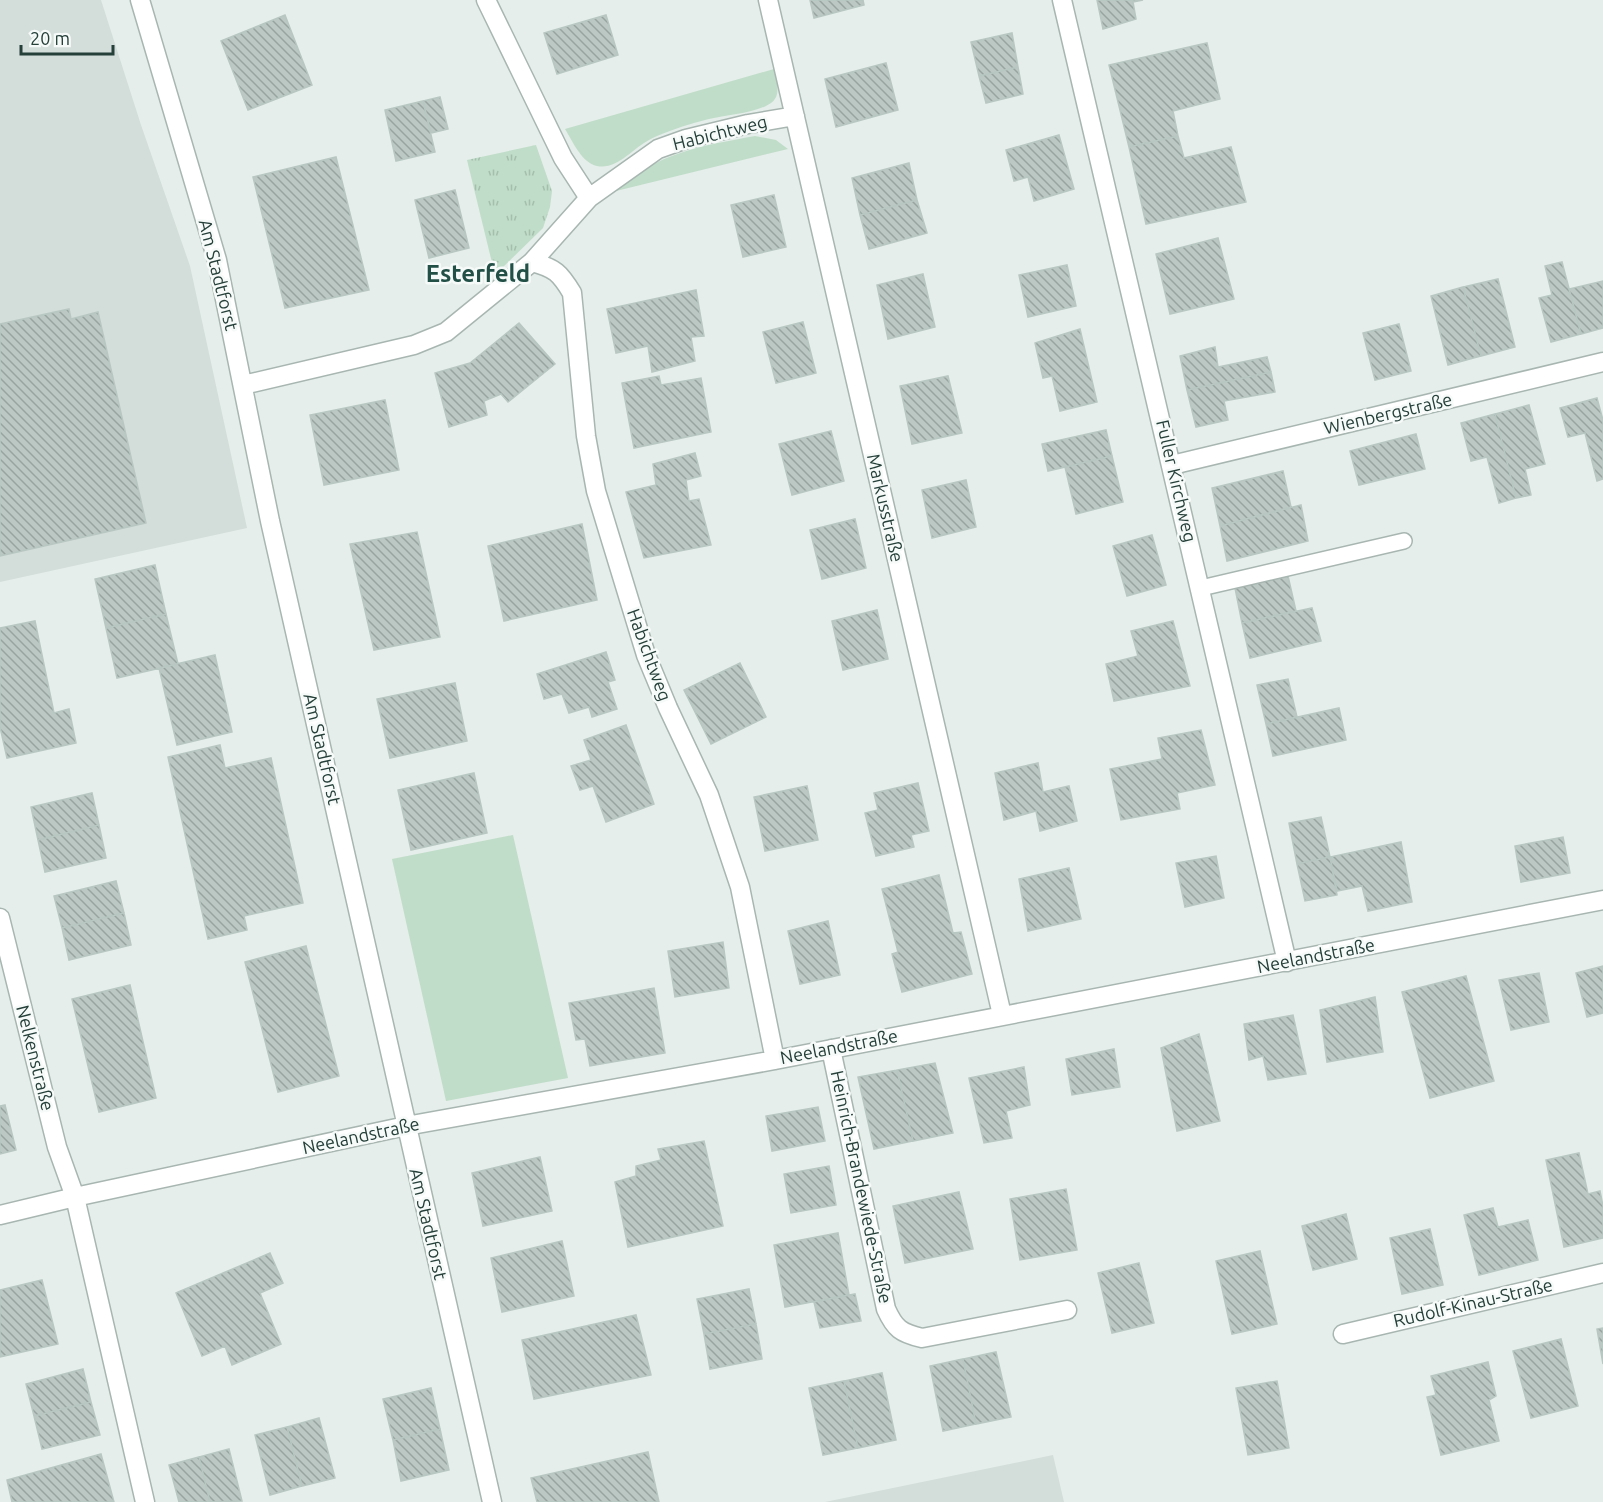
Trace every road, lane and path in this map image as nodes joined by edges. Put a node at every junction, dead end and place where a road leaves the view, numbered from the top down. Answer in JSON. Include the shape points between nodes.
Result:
{"nodes":[{"id":1,"x":140,"y":0,"type":"edge"},
{"id":2,"x":486,"y":0,"type":"edge"},
{"id":3,"x":768,"y":0,"type":"edge"},
{"id":4,"x":1062,"y":0,"type":"edge"},
{"id":5,"x":795,"y":117,"type":"junction"},
{"id":6,"x":589,"y":198,"type":"junction"},
{"id":7,"x":532,"y":262,"type":"junction"},
{"id":8,"x":1603,"y":362,"type":"edge"},
{"id":9,"x":243,"y":386,"type":"junction"},
{"id":10,"x":1172,"y":465,"type":"junction"},
{"id":11,"x":1404,"y":541,"type":"dead end"},
{"id":12,"x":1201,"y":588,"type":"junction"},
{"id":13,"x":1603,"y":900,"type":"edge"},
{"id":14,"x":0,"y":918,"type":"edge"},
{"id":15,"x":1287,"y":962,"type":"junction"},
{"id":16,"x":1002,"y":1015,"type":"junction"},
{"id":17,"x":831,"y":1049,"type":"junction"},
{"id":18,"x":775,"y":1060,"type":"junction"},
{"id":19,"x":406,"y":1126,"type":"junction"},
{"id":20,"x":75,"y":1197,"type":"junction"},
{"id":21,"x":0,"y":1215,"type":"edge"},
{"id":22,"x":1603,"y":1273,"type":"edge"},
{"id":23,"x":1067,"y":1310,"type":"dead end"},
{"id":24,"x":1343,"y":1334,"type":"dead end"},
{"id":25,"x":146,"y":1502,"type":"edge"},
{"id":26,"x":492,"y":1502,"type":"edge"}],
"edges":[{"from":1,"to":9,"type":"street","name":"Am Stadtforst","via":[[217,260]]},
{"from":2,"to":6,"type":"street","via":[[563,158]]},
{"from":3,"to":5,"type":"street","name":"Markusstraße"},
{"from":4,"to":10,"type":"street","name":"Fuller Kirchweg"},
{"from":5,"to":6,"type":"street","name":"Habichtweg","via":[[715,132],[658,148]]},
{"from":5,"to":16,"type":"street","name":"Markusstraße"},
{"from":6,"to":7,"type":"street","name":"Habichtweg"},
{"from":7,"to":9,"type":"street","name":"Habichtweg","via":[[446,332],[414,345]]},
{"from":7,"to":18,"type":"street","name":"Habichtweg","via":[[550,267],[562,276],[572,293],[586,436],[597,491],[646,655],[709,795],[740,887]]},
{"from":8,"to":10,"type":"street","name":"Wienbergstraße"},
{"from":9,"to":19,"type":"street","name":"Am Stadtforst"},
{"from":10,"to":12,"type":"street","name":"Fuller Kirchweg"},
{"from":11,"to":12,"type":"lane"},
{"from":12,"to":15,"type":"street","name":"Fuller Kirchweg"},
{"from":13,"to":15,"type":"street","name":"Neelandstraße"},
{"from":14,"to":20,"type":"street","name":"Nelkenstraße","via":[[57,1147]]},
{"from":15,"to":16,"type":"street","name":"Neelandstraße"},
{"from":16,"to":17,"type":"street","name":"Neelandstraße"},
{"from":17,"to":18,"type":"street","name":"Neelandstraße"},
{"from":17,"to":23,"type":"street","name":"Heinrich-Brandewiede-Straße","via":[[886,1309],[893,1324],[905,1334],[922,1338]]},
{"from":18,"to":19,"type":"street","name":"Neelandstraße"},
{"from":19,"to":20,"type":"street","name":"Neelandstraße"},
{"from":19,"to":26,"type":"street","name":"Am Stadtforst"},
{"from":20,"to":21,"type":"street","name":"Neelandstraße"},
{"from":20,"to":25,"type":"street"},
{"from":22,"to":24,"type":"street","name":"Rudolf-Kinau-Straße"}]}
